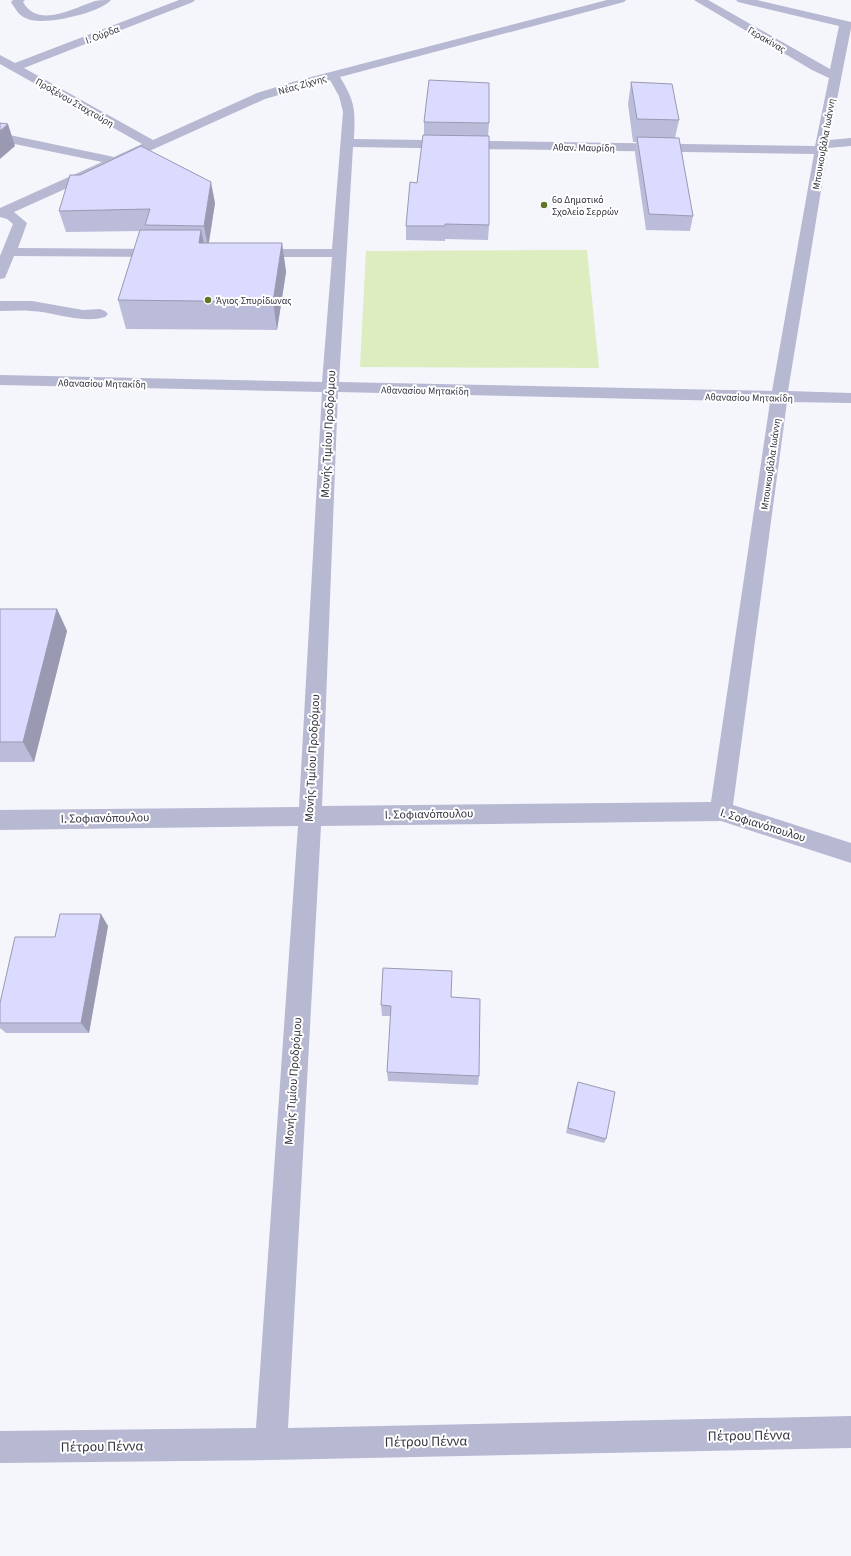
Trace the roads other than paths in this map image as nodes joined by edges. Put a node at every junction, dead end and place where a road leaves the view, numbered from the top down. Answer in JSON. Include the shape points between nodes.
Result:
{"nodes":[{"id":1,"x":19,"y":0,"type":"edge"},
{"id":2,"x":105,"y":0,"type":"edge"},
{"id":3,"x":189,"y":0,"type":"edge"},
{"id":4,"x":620,"y":0,"type":"edge"},
{"id":5,"x":700,"y":0,"type":"edge"},
{"id":6,"x":742,"y":0,"type":"edge"},
{"id":7,"x":848,"y":25,"type":"edge"},
{"id":8,"x":0,"y":59,"type":"edge"},
{"id":9,"x":15,"y":67,"type":"junction"},
{"id":10,"x":333,"y":75,"type":"junction"},
{"id":11,"x":835,"y":76,"type":"junction"},
{"id":12,"x":0,"y":136,"type":"edge"},
{"id":13,"x":851,"y":142,"type":"edge"},
{"id":14,"x":346,"y":143,"type":"junction"},
{"id":15,"x":151,"y":144,"type":"junction"},
{"id":16,"x":822,"y":147,"type":"junction"},
{"id":17,"x":114,"y":161,"type":"junction"},
{"id":18,"x":1,"y":212,"type":"edge"},
{"id":19,"x":9,"y":252,"type":"junction"},
{"id":20,"x":174,"y":253,"type":"edge"},
{"id":21,"x":237,"y":253,"type":"edge"},
{"id":22,"x":339,"y":253,"type":"junction"},
{"id":23,"x":0,"y":275,"type":"edge"},
{"id":24,"x":0,"y":306,"type":"edge"},
{"id":25,"x":100,"y":314,"type":"dead end"},
{"id":26,"x":0,"y":380,"type":"edge"},
{"id":27,"x":330,"y":388,"type":"junction"},
{"id":28,"x":780,"y":397,"type":"junction"},
{"id":29,"x":851,"y":398,"type":"edge"},
{"id":30,"x":721,"y":811,"type":"junction"},
{"id":31,"x":310,"y":815,"type":"junction"},
{"id":32,"x":0,"y":820,"type":"edge"},
{"id":33,"x":851,"y":853,"type":"edge"},
{"id":34,"x":851,"y":1432,"type":"edge"},
{"id":35,"x":271,"y":1444,"type":"junction"},
{"id":36,"x":0,"y":1447,"type":"edge"}],
"edges":[{"from":1,"to":2,"type":"street","via":[[19,10],[30,17],[52,19]]},
{"from":3,"to":9,"type":"street","name":"Ι. Ούρδα"},
{"from":4,"to":10,"type":"street","name":"Νέας Ζίχνης"},
{"from":5,"to":11,"type":"street","name":"Γερακίνας"},
{"from":6,"to":7,"type":"street"},
{"from":7,"to":11,"type":"street","name":"Μπουκουβάλα Ιωάννη"},
{"from":8,"to":9,"type":"street","name":"Προξένου Σταχτούρη"},
{"from":9,"to":15,"type":"street","name":"Προξένου Σταχτούρη"},
{"from":10,"to":14,"type":"street","name":"Μονής Τιμίου Προδρόμου","via":[[348,102]]},
{"from":10,"to":15,"type":"street","name":"Νέας Ζίχνης","via":[[261,96]]},
{"from":11,"to":16,"type":"street","name":"Μπουκουβάλα Ιωάννη"},
{"from":12,"to":17,"type":"street"},
{"from":13,"to":16,"type":"street","name":"Αθαν. Μαυρίδη"},
{"from":14,"to":16,"type":"street","name":"Αθαν. Μαυρίδη"},
{"from":14,"to":22,"type":"street","name":"Μονής Τιμίου Προδρόμου"},
{"from":15,"to":17,"type":"street","name":"Νέας Ζίχνης"},
{"from":16,"to":28,"type":"street","name":"Μπουκουβάλα Ιωάννη"},
{"from":17,"to":18,"type":"street","name":"Νέας Ζίχνης"},
{"from":18,"to":19,"type":"street","via":[[12,216],[20,223]]},
{"from":19,"to":20,"type":"street"},
{"from":19,"to":23,"type":"street"},
{"from":21,"to":22,"type":"street"},
{"from":22,"to":27,"type":"street","name":"Μονής Τιμίου Προδρόμου"},
{"from":24,"to":25,"type":"street","via":[[32,306],[83,315]]},
{"from":26,"to":27,"type":"street","name":"Αθανασίου Μητακίδη"},
{"from":27,"to":28,"type":"street","name":"Αθανασίου Μητακίδη"},
{"from":27,"to":31,"type":"street","name":"Μονής Τιμίου Προδρόμου"},
{"from":28,"to":29,"type":"street","name":"Αθανασίου Μητακίδη"},
{"from":28,"to":30,"type":"street","name":"Μπουκουβάλα Ιωάννη"},
{"from":30,"to":31,"type":"street","name":"Ι. Σοφιανόπουλου"},
{"from":30,"to":33,"type":"street","name":"Ι. Σοφιανόπουλου"},
{"from":31,"to":32,"type":"street","name":"Ι. Σοφιανόπουλου"},
{"from":31,"to":35,"type":"street","name":"Μονής Τιμίου Προδρόμου"},
{"from":34,"to":35,"type":"street","name":"Πέτρου Πέννα"},
{"from":35,"to":36,"type":"street","name":"Πέτρου Πέννα"}]}
